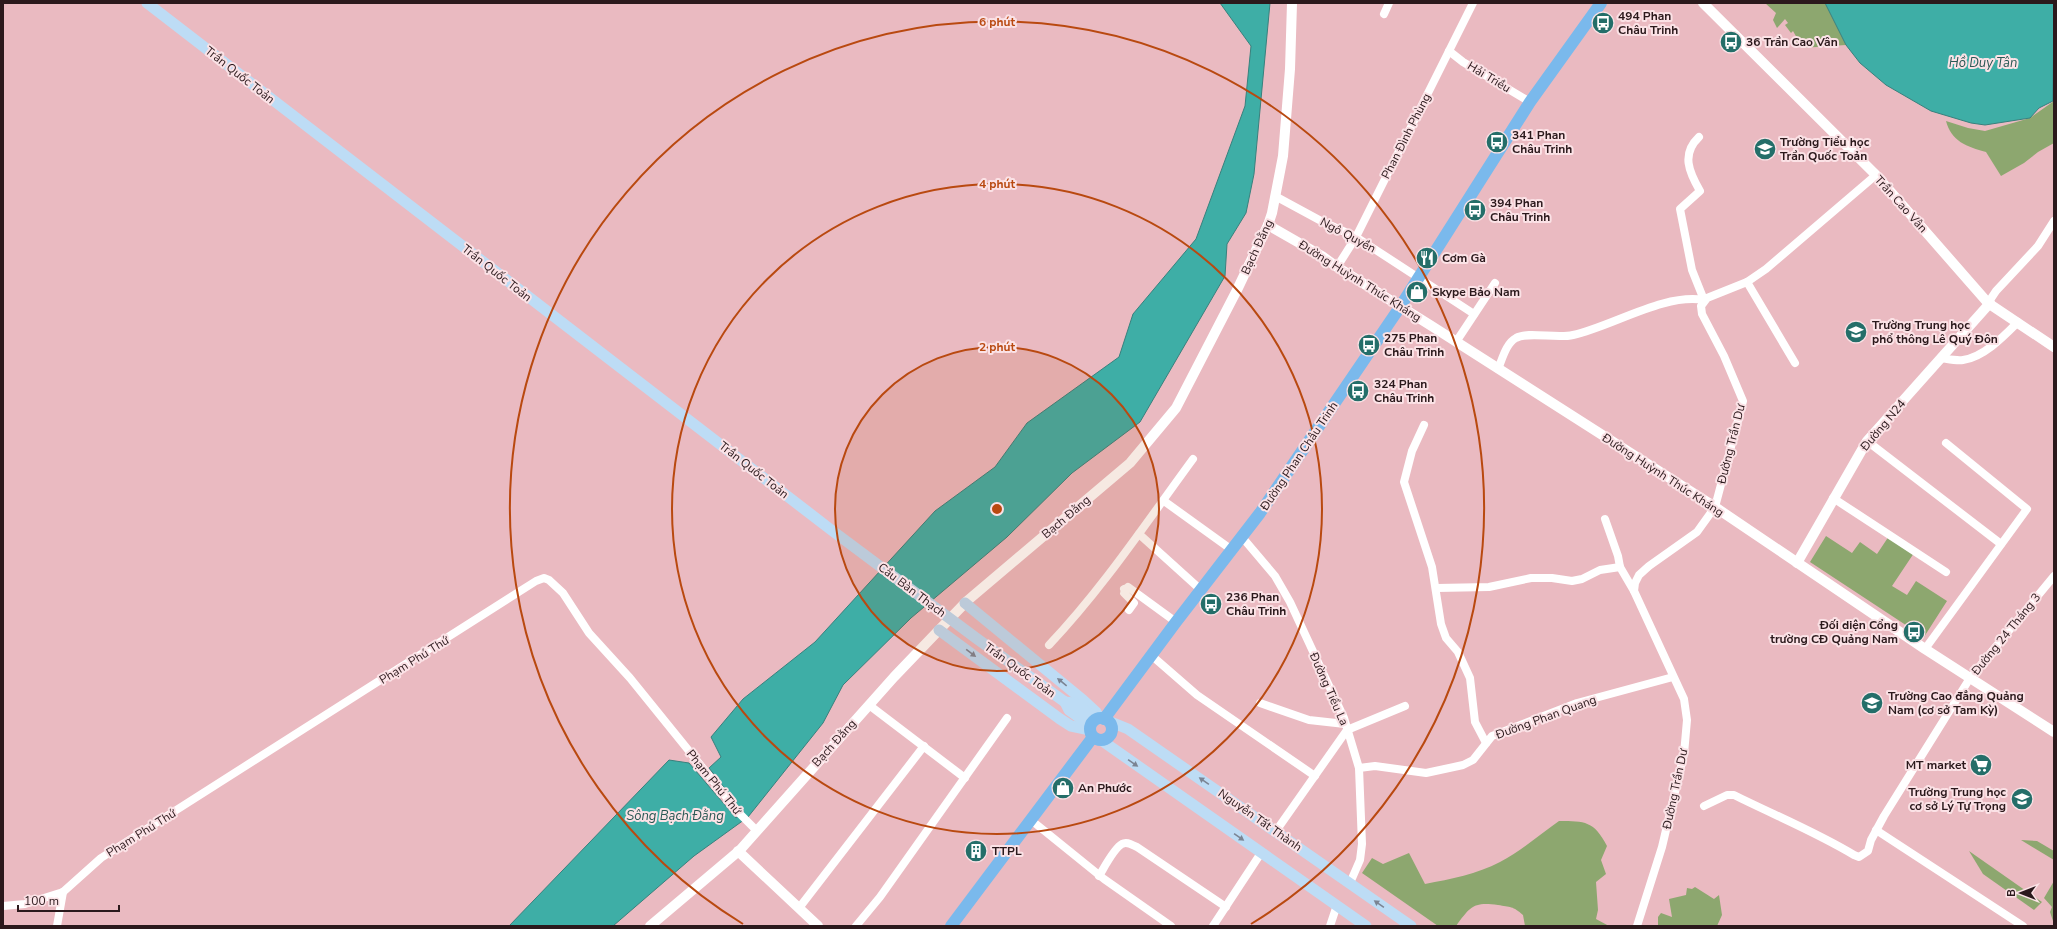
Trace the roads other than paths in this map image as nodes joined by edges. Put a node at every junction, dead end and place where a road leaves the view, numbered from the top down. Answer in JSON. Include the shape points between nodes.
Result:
{"nodes":[{"id":1,"x":147,"y":3,"type":"edge"},
{"id":2,"x":1292,"y":3,"type":"edge"},
{"id":3,"x":1389,"y":3,"type":"edge"},
{"id":4,"x":1473,"y":3,"type":"edge"},
{"id":5,"x":1601,"y":3,"type":"edge"},
{"id":6,"x":1703,"y":3,"type":"edge"},
{"id":7,"x":1384,"y":14,"type":"dead end"},
{"id":8,"x":1449,"y":51,"type":"junction"},
{"id":9,"x":1530,"y":102,"type":"junction"},
{"id":10,"x":1699,"y":137,"type":"dead end"},
{"id":11,"x":1876,"y":175,"type":"junction"},
{"id":12,"x":1276,"y":196,"type":"junction"},
{"id":13,"x":2054,"y":221,"type":"edge"},
{"id":14,"x":1268,"y":225,"type":"junction"},
{"id":15,"x":1356,"y":237,"type":"junction"},
{"id":16,"x":1337,"y":267,"type":"junction"},
{"id":17,"x":1419,"y":278,"type":"junction"},
{"id":18,"x":1748,"y":282,"type":"junction"},
{"id":19,"x":1495,"y":283,"type":"dead end"},
{"id":20,"x":1704,"y":300,"type":"junction"},
{"id":21,"x":1989,"y":303,"type":"junction"},
{"id":22,"x":1400,"y":307,"type":"junction"},
{"id":23,"x":1474,"y":314,"type":"junction"},
{"id":24,"x":2018,"y":322,"type":"junction"},
{"id":25,"x":1456,"y":342,"type":"junction"},
{"id":26,"x":2054,"y":347,"type":"edge"},
{"id":27,"x":1941,"y":358,"type":"junction"},
{"id":28,"x":1795,"y":363,"type":"dead end"},
{"id":29,"x":1498,"y":369,"type":"junction"},
{"id":30,"x":1424,"y":425,"type":"dead end"},
{"id":31,"x":1867,"y":441,"type":"junction"},
{"id":32,"x":1946,"y":443,"type":"dead end"},
{"id":33,"x":1193,"y":460,"type":"dead end"},
{"id":34,"x":1833,"y":498,"type":"junction"},
{"id":35,"x":1164,"y":501,"type":"junction"},
{"id":36,"x":1715,"y":508,"type":"junction"},
{"id":37,"x":1605,"y":519,"type":"dead end"},
{"id":38,"x":1139,"y":534,"type":"junction"},
{"id":39,"x":1242,"y":537,"type":"junction"},
{"id":40,"x":847,"y":542,"type":"joint"},
{"id":41,"x":2001,"y":544,"type":"junction"},
{"id":42,"x":1232,"y":550,"type":"junction"},
{"id":43,"x":1797,"y":563,"type":"junction"},
{"id":44,"x":1620,"y":567,"type":"junction"},
{"id":45,"x":1946,"y":572,"type":"dead end"},
{"id":46,"x":2054,"y":576,"type":"edge"},
{"id":47,"x":1437,"y":588,"type":"junction"},
{"id":48,"x":1201,"y":590,"type":"junction"},
{"id":49,"x":1634,"y":591,"type":"junction"},
{"id":50,"x":965,"y":603,"type":"junction"},
{"id":51,"x":1129,"y":610,"type":"dead end"},
{"id":52,"x":1176,"y":622,"type":"junction"},
{"id":53,"x":939,"y":630,"type":"junction"},
{"id":54,"x":976,"y":638,"type":"joint"},
{"id":55,"x":1049,"y":645,"type":"dead end"},
{"id":56,"x":1925,"y":649,"type":"junction"},
{"id":57,"x":1151,"y":656,"type":"junction"},
{"id":58,"x":1674,"y":677,"type":"junction"},
{"id":59,"x":1970,"y":678,"type":"junction"},
{"id":60,"x":1260,"y":703,"type":"dead end"},
{"id":61,"x":869,"y":705,"type":"junction"},
{"id":62,"x":1405,"y":706,"type":"dead end"},
{"id":63,"x":1008,"y":718,"type":"dead end"},
{"id":64,"x":1098,"y":726,"type":"junction"},
{"id":65,"x":1346,"y":727,"type":"junction"},
{"id":66,"x":2054,"y":732,"type":"edge"},
{"id":67,"x":1486,"y":743,"type":"junction"},
{"id":68,"x":924,"y":746,"type":"junction"},
{"id":69,"x":1359,"y":768,"type":"junction"},
{"id":70,"x":1315,"y":776,"type":"junction"},
{"id":71,"x":965,"y":778,"type":"junction"},
{"id":72,"x":1704,"y":806,"type":"dead end"},
{"id":73,"x":1031,"y":820,"type":"junction"},
{"id":74,"x":756,"y":830,"type":"junction"},
{"id":75,"x":1876,"y":830,"type":"junction"},
{"id":76,"x":1276,"y":831,"type":"junction"},
{"id":77,"x":738,"y":852,"type":"junction"},
{"id":78,"x":1261,"y":853,"type":"junction"},
{"id":79,"x":1099,"y":876,"type":"junction"},
{"id":80,"x":1350,"y":883,"type":"junction"},
{"id":81,"x":63,"y":892,"type":"junction"},
{"id":82,"x":1337,"y":905,"type":"junction"},
{"id":83,"x":3,"y":906,"type":"edge"},
{"id":84,"x":1226,"y":907,"type":"junction"},
{"id":85,"x":799,"y":908,"type":"junction"},
{"id":86,"x":56,"y":926,"type":"edge"},
{"id":87,"x":650,"y":926,"type":"edge"},
{"id":88,"x":818,"y":926,"type":"edge"},
{"id":89,"x":856,"y":926,"type":"edge"},
{"id":90,"x":951,"y":926,"type":"edge"},
{"id":91,"x":1171,"y":926,"type":"edge"},
{"id":92,"x":1213,"y":926,"type":"edge"},
{"id":93,"x":1330,"y":926,"type":"edge"},
{"id":94,"x":1366,"y":926,"type":"edge"},
{"id":95,"x":1411,"y":926,"type":"edge"},
{"id":96,"x":1637,"y":926,"type":"edge"},
{"id":97,"x":2023,"y":926,"type":"edge"}],
"edges":[{"from":1,"to":40,"type":"main road","name":"Trần Quốc Toản"},
{"from":2,"to":12,"type":"street","name":"Bạch Đằng","via":[[1284,148]]},
{"from":3,"to":7,"type":"street"},
{"from":4,"to":8,"type":"street","name":"Phan Đình Phùng"},
{"from":5,"to":9,"type":"main road","name":"Đường Phan Châu Trinh"},
{"from":6,"to":11,"type":"street","name":"Trần Cao Vân"},
{"from":8,"to":9,"type":"street","name":"Hải Triều"},
{"from":8,"to":15,"type":"street","name":"Phan Đình Phùng"},
{"from":9,"to":17,"type":"main road","name":"Đường Phan Châu Trinh"},
{"from":10,"to":20,"type":"street","via":[[1689,148],[1688,155],[1691,176],[1700,191],[1680,209],[1692,270]]},
{"from":11,"to":18,"type":"street"},
{"from":11,"to":21,"type":"street","name":"Trần Cao Vân"},
{"from":12,"to":14,"type":"street","name":"Bạch Đằng"},
{"from":12,"to":15,"type":"street","name":"Ngô Quyền"},
{"from":13,"to":21,"type":"street","via":[[2038,246],[1996,291]]},
{"from":14,"to":16,"type":"street","name":"Đường Huỳnh Thúc Kháng"},
{"from":14,"to":50,"type":"street","name":"Bạch Đằng","via":[[1176,408],[1130,463]]},
{"from":15,"to":16,"type":"street","name":"Phan Đình Phùng"},
{"from":15,"to":17,"type":"street","name":"Ngô Quyền"},
{"from":16,"to":22,"type":"street","name":"Đường Huỳnh Thúc Kháng"},
{"from":17,"to":22,"type":"main road","name":"Đường Phan Châu Trinh"},
{"from":17,"to":23,"type":"street","name":"Ngô Quyền"},
{"from":18,"to":20,"type":"street"},
{"from":18,"to":28,"type":"street"},
{"from":19,"to":23,"type":"street"},
{"from":20,"to":29,"type":"street","via":[[1693,298],[1672,301],[1573,335],[1526,335],[1515,338],[1508,346]]},
{"from":20,"to":36,"type":"street","name":"Đường Trần Dư","via":[[1701,306],[1702,314],[1743,401]]},
{"from":21,"to":24,"type":"street","name":"Trần Cao Vân"},
{"from":21,"to":27,"type":"street","name":"Đường N24"},
{"from":22,"to":25,"type":"street","name":"Đường Huỳnh Thúc Kháng"},
{"from":22,"to":39,"type":"main road","name":"Đường Phan Châu Trinh"},
{"from":23,"to":25,"type":"street"},
{"from":24,"to":26,"type":"street","name":"Trần Cao Vân"},
{"from":24,"to":27,"type":"street","via":[[1977,355],[1963,360]]},
{"from":25,"to":29,"type":"street","name":"Đường Huỳnh Thúc Kháng"},
{"from":27,"to":31,"type":"street","name":"Đường N24"},
{"from":29,"to":36,"type":"street","name":"Đường Huỳnh Thúc Kháng"},
{"from":30,"to":47,"type":"street","via":[[1412,451],[1404,482]]},
{"from":31,"to":34,"type":"street","name":"Đường N24"},
{"from":31,"to":41,"type":"street"},
{"from":32,"to":41,"type":"street","via":[[2027,509]]},
{"from":33,"to":35,"type":"street"},
{"from":34,"to":43,"type":"street","name":"Đường N24"},
{"from":34,"to":45,"type":"street"},
{"from":35,"to":38,"type":"street"},
{"from":35,"to":42,"type":"street"},
{"from":36,"to":43,"type":"street","name":"Đường Huỳnh Thúc Kháng"},
{"from":36,"to":49,"type":"street","name":"Đường Trần Dư","via":[[1697,532],[1639,575]]},
{"from":37,"to":44,"type":"street"},
{"from":38,"to":48,"type":"street"},
{"from":38,"to":55,"type":"street","via":[[1117,565]]},
{"from":39,"to":42,"type":"main road","name":"Đường Phan Châu Trinh"},
{"from":39,"to":65,"type":"street","name":"Đường Tiểu La","via":[[1276,576]]},
{"from":40,"to":54,"type":"main road","name":"Cầu Bàn Thạch"},
{"from":41,"to":56,"type":"street"},
{"from":42,"to":48,"type":"main road","name":"Đường Phan Châu Trinh"},
{"from":43,"to":56,"type":"street","name":"Đường Huỳnh Thúc Kháng"},
{"from":44,"to":47,"type":"street","via":[[1600,570],[1572,581],[1531,578],[1494,587]]},
{"from":44,"to":49,"type":"street"},
{"from":46,"to":59,"type":"street","name":"Đường 24 Tháng 3"},
{"from":47,"to":67,"type":"street","via":[[1441,624],[1446,638],[1458,652],[1470,678],[1475,722]]},
{"from":48,"to":52,"type":"main road","name":"Đường Phan Châu Trinh"},
{"from":49,"to":58,"type":"street","name":"Đường Trần Dư"},
{"from":50,"to":53,"type":"street","name":"Bạch Đằng"},
{"from":64,"to":50,"type":"main road","one_way":true,"via":[[1096,712]]},
{"from":51,"to":52,"type":"street","via":[[1134,603],[1124,593],[1124,589],[1128,587]]},
{"from":52,"to":57,"type":"main road","name":"Đường Phan Châu Trinh"},
{"from":53,"to":61,"type":"street","name":"Bạch Đằng"},
{"from":53,"to":64,"type":"main road","one_way":true,"via":[[1071,726]]},
{"from":54,"to":64,"type":"main road","name":"Trần Quốc Toản","via":[[1065,702],[1074,703]]},
{"from":56,"to":59,"type":"street","name":"Đường Huỳnh Thúc Kháng"},
{"from":57,"to":64,"type":"main road","name":"Đường Phan Châu Trinh"},
{"from":57,"to":70,"type":"street","via":[[1197,695]]},
{"from":58,"to":67,"type":"street","name":"Đường Phan Quang","via":[[1577,703],[1492,736]]},
{"from":58,"to":96,"type":"street","name":"Đường Trần Dư","via":[[1684,699],[1687,720],[1684,754],[1662,847]]},
{"from":59,"to":66,"type":"street","name":"Đường Huỳnh Thúc Kháng"},
{"from":59,"to":75,"type":"street","name":"Đường 24 Tháng 3"},
{"from":60,"to":65,"type":"street","via":[[1310,720]]},
{"from":61,"to":68,"type":"street"},
{"from":61,"to":74,"type":"street","name":"Bạch Đằng"},
{"from":62,"to":65,"type":"street"},
{"from":63,"to":71,"type":"street"},
{"from":64,"to":73,"type":"main road","name":"Đường Phan Châu Trinh"},
{"from":76,"to":64,"type":"main road","name":"Nguyễn Tất Thành","one_way":true,"via":[[1128,729]]},
{"from":64,"to":78,"type":"main road","one_way":true},
{"from":65,"to":69,"type":"street","name":"Đường Tiểu La"},
{"from":65,"to":70,"type":"street"},
{"from":67,"to":69,"type":"street","name":"Đường Phan Quang","via":[[1473,760],[1463,765],[1428,773],[1375,766]]},
{"from":68,"to":71,"type":"street"},
{"from":68,"to":85,"type":"street"},
{"from":69,"to":80,"type":"street","name":"Đường Tiểu La","via":[[1362,844],[1360,860]]},
{"from":70,"to":76,"type":"street"},
{"from":71,"to":89,"type":"street","via":[[880,897]]},
{"from":72,"to":75,"type":"street","name":"Đường 24 Tháng 3","via":[[1727,795],[1734,795],[1822,836],[1859,857],[1868,851],[1870,840]]},
{"from":73,"to":79,"type":"street"},
{"from":73,"to":90,"type":"main road","name":"Đường Phan Châu Trinh"},
{"from":74,"to":77,"type":"street","name":"Bạch Đằng"},
{"from":74,"to":81,"type":"street","name":"Phạm Phú Thứ","via":[[740,814],[630,678],[589,633],[563,593],[544,578],[101,858]]},
{"from":75,"to":97,"type":"street"},
{"from":76,"to":80,"type":"main road","name":"Nguyễn Tất Thành"},
{"from":77,"to":85,"type":"street"},
{"from":77,"to":87,"type":"street","name":"Bạch Đằng"},
{"from":78,"to":82,"type":"main road"},
{"from":78,"to":84,"type":"street"},
{"from":79,"to":84,"type":"street","via":[[1118,847],[1122,843],[1129,843]]},
{"from":79,"to":91,"type":"street"},
{"from":95,"to":80,"type":"main road","name":"Nguyễn Tất Thành","one_way":true},
{"from":81,"to":83,"type":"street","name":"Phạm Phú Thứ","via":[[25,904]]},
{"from":81,"to":86,"type":"street"},
{"from":82,"to":93,"type":"street"},
{"from":82,"to":94,"type":"main road"},
{"from":84,"to":92,"type":"street"},
{"from":85,"to":88,"type":"street"}]}
